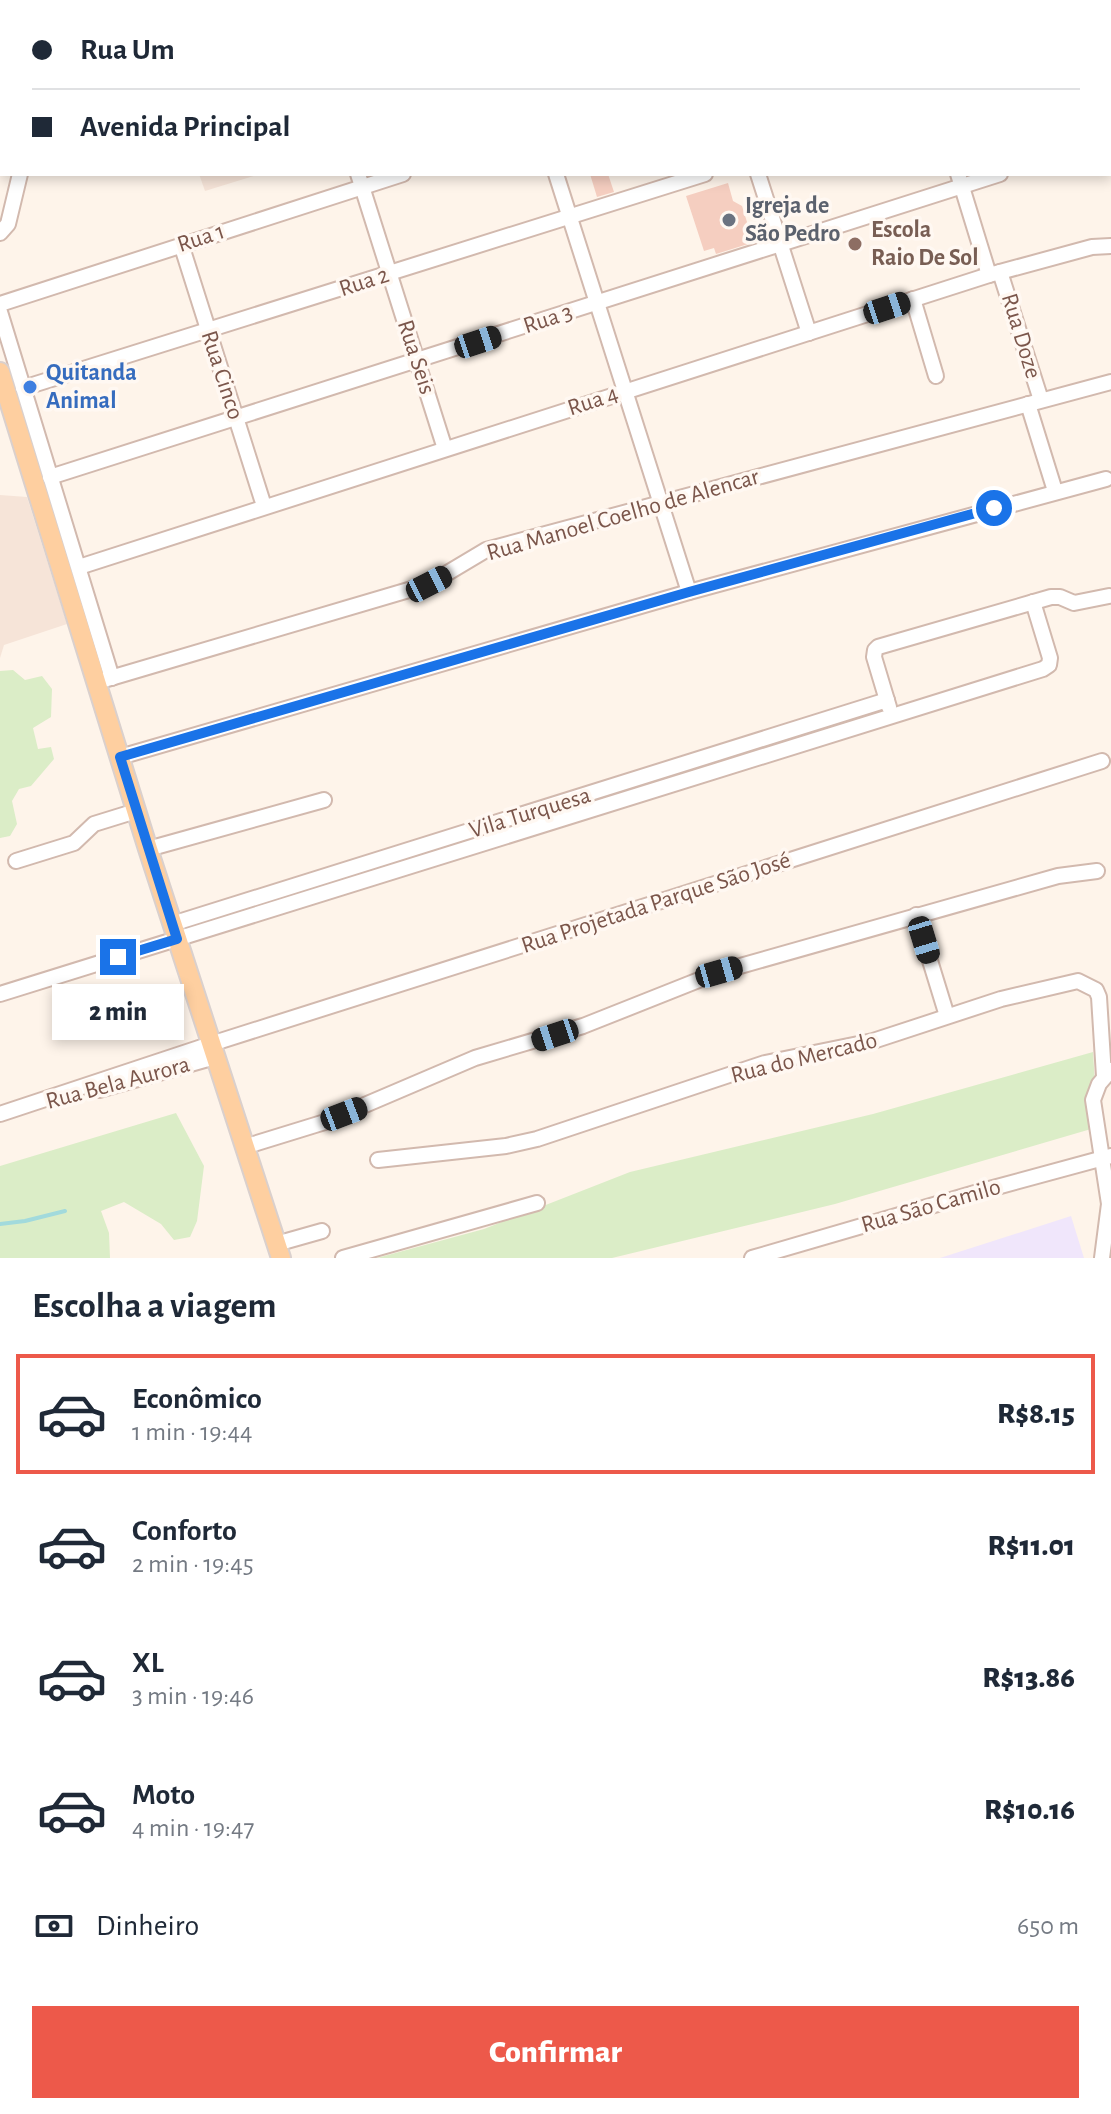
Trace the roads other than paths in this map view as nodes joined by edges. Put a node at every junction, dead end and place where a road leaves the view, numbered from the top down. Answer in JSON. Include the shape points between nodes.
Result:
{"nodes":[{"id":1,"x":20,"y":176,"type":"edge"},
{"id":2,"x":389,"y":176,"type":"edge"},
{"id":3,"x":557,"y":176,"type":"edge"},
{"id":4,"x":698,"y":176,"type":"edge"},
{"id":5,"x":759,"y":176,"type":"edge"},
{"id":6,"x":987,"y":176,"type":"edge"},
{"id":7,"x":360,"y":180,"type":"edge"},
{"id":8,"x":960,"y":180,"type":"edge"},
{"id":9,"x":570,"y":215,"type":"junction"},
{"id":10,"x":0,"y":233,"type":"edge"},
{"id":11,"x":181,"y":244,"type":"junction"},
{"id":12,"x":780,"y":244,"type":"junction"},
{"id":13,"x":1111,"y":246,"type":"edge"},
{"id":14,"x":995,"y":273,"type":"junction"},
{"id":15,"x":390,"y":274,"type":"junction"},
{"id":16,"x":913,"y":299,"type":"junction"},
{"id":17,"x":0,"y":304,"type":"edge"},
{"id":18,"x":598,"y":304,"type":"junction"},
{"id":19,"x":0,"y":312,"type":"edge"},
{"id":20,"x":209,"y":332,"type":"junction"},
{"id":21,"x":809,"y":333,"type":"junction"},
{"id":22,"x":418,"y":362,"type":"junction"},
{"id":23,"x":0,"y":372,"type":"edge"},
{"id":24,"x":936,"y":376,"type":"dead end"},
{"id":25,"x":1111,"y":382,"type":"edge"},
{"id":26,"x":23,"y":388,"type":"junction"},
{"id":27,"x":625,"y":391,"type":"junction"},
{"id":28,"x":1034,"y":402,"type":"junction"},
{"id":29,"x":236,"y":418,"type":"junction"},
{"id":30,"x":445,"y":449,"type":"junction"},
{"id":31,"x":50,"y":477,"type":"junction"},
{"id":32,"x":1106,"y":479,"type":"dead end"},
{"id":33,"x":1055,"y":491,"type":"junction"},
{"id":34,"x":661,"y":503,"type":"junction"},
{"id":35,"x":264,"y":506,"type":"junction"},
{"id":36,"x":79,"y":567,"type":"junction"},
{"id":37,"x":689,"y":592,"type":"junction"},
{"id":38,"x":1109,"y":596,"type":"edge"},
{"id":39,"x":1033,"y":602,"type":"junction"},
{"id":40,"x":104,"y":680,"type":"junction"},
{"id":41,"x":890,"y":707,"type":"junction"},
{"id":42,"x":751,"y":744,"type":"junction"},
{"id":43,"x":120,"y":757,"type":"junction"},
{"id":44,"x":756,"y":758,"type":"junction"},
{"id":45,"x":1102,"y":761,"type":"dead end"},
{"id":46,"x":324,"y":800,"type":"dead end"},
{"id":47,"x":561,"y":804,"type":"junction"},
{"id":48,"x":136,"y":811,"type":"junction"},
{"id":49,"x":566,"y":819,"type":"junction"},
{"id":50,"x":148,"y":849,"type":"junction"},
{"id":51,"x":16,"y":861,"type":"dead end"},
{"id":52,"x":371,"y":861,"type":"junction"},
{"id":53,"x":1097,"y":871,"type":"dead end"},
{"id":54,"x":376,"y":878,"type":"junction"},
{"id":55,"x":916,"y":915,"type":"junction"},
{"id":56,"x":175,"y":932,"type":"junction"},
{"id":57,"x":0,"y":994,"type":"edge"},
{"id":58,"x":947,"y":1016,"type":"junction"},
{"id":59,"x":213,"y":1051,"type":"junction"},
{"id":60,"x":1107,"y":1073,"type":"edge"},
{"id":61,"x":0,"y":1114,"type":"edge"},
{"id":62,"x":244,"y":1147,"type":"junction"},
{"id":63,"x":1108,"y":1158,"type":"edge"},
{"id":64,"x":378,"y":1160,"type":"dead end"},
{"id":65,"x":537,"y":1203,"type":"dead end"},
{"id":66,"x":1110,"y":1204,"type":"edge"},
{"id":67,"x":322,"y":1231,"type":"dead end"},
{"id":68,"x":278,"y":1251,"type":"edge"},
{"id":69,"x":343,"y":1258,"type":"edge"},
{"id":70,"x":752,"y":1258,"type":"edge"},
{"id":71,"x":1102,"y":1258,"type":"edge"}],
"edges":[{"from":1,"to":10,"type":"street","via":[[8,224]]},
{"from":2,"to":7,"type":"street","name":"Rua 1"},
{"from":3,"to":9,"type":"street"},
{"from":4,"to":9,"type":"street","name":"Rua 2"},
{"from":5,"to":12,"type":"street"},
{"from":6,"to":8,"type":"street","name":"Rua 3"},
{"from":7,"to":11,"type":"street","name":"Rua 1"},
{"from":7,"to":15,"type":"street","name":"Rua Seis"},
{"from":8,"to":12,"type":"street","name":"Rua 3"},
{"from":8,"to":14,"type":"street","name":"Rua Doze"},
{"from":9,"to":15,"type":"street","name":"Rua 2"},
{"from":9,"to":18,"type":"street"},
{"from":11,"to":17,"type":"street","name":"Rua 1"},
{"from":11,"to":20,"type":"street","name":"Rua Cinco"},
{"from":12,"to":18,"type":"street","name":"Rua 3"},
{"from":12,"to":21,"type":"street"},
{"from":13,"to":14,"type":"street","name":"Rua 4"},
{"from":14,"to":16,"type":"street","name":"Rua 4"},
{"from":14,"to":28,"type":"street","name":"Rua Doze"},
{"from":15,"to":20,"type":"street","name":"Rua 2"},
{"from":15,"to":22,"type":"street","name":"Rua Seis"},
{"from":16,"to":21,"type":"street","name":"Rua 4"},
{"from":16,"to":24,"type":"street"},
{"from":18,"to":22,"type":"street","name":"Rua 3"},
{"from":18,"to":27,"type":"street"},
{"from":19,"to":26,"type":"street"},
{"from":20,"to":26,"type":"street","name":"Rua 2"},
{"from":20,"to":29,"type":"street","name":"Rua Cinco"},
{"from":21,"to":27,"type":"street","name":"Rua 4"},
{"from":22,"to":29,"type":"street","name":"Rua 3"},
{"from":22,"to":30,"type":"street","name":"Rua Seis"},
{"from":23,"to":40,"type":"main road"},
{"from":25,"to":28,"type":"street","name":"Rua Manoel Coelho de Alencar"},
{"from":26,"to":31,"type":"street"},
{"from":27,"to":30,"type":"street","name":"Rua 4"},
{"from":27,"to":34,"type":"street"},
{"from":28,"to":33,"type":"street","name":"Rua Doze"},
{"from":28,"to":34,"type":"street","name":"Rua Manoel Coelho de Alencar"},
{"from":29,"to":31,"type":"street","name":"Rua 3"},
{"from":29,"to":35,"type":"street","name":"Rua Cinco"},
{"from":30,"to":35,"type":"street","name":"Rua 4"},
{"from":31,"to":36,"type":"street"},
{"from":32,"to":33,"type":"street"},
{"from":33,"to":37,"type":"street"},
{"from":34,"to":37,"type":"street"},
{"from":34,"to":40,"type":"street","name":"Rua Manoel Coelho de Alencar","via":[[486,550],[429,584]]},
{"from":35,"to":36,"type":"street","name":"Rua 4"},
{"from":36,"to":40,"type":"street"},
{"from":37,"to":43,"type":"street"},
{"from":38,"to":39,"type":"street","via":[[1077,603],[1055,597]]},
{"from":39,"to":41,"type":"street","via":[[876,649],[874,660]]},
{"from":39,"to":41,"type":"street","name":"Vila Turquesa","via":[[1050,658],[1046,667]]},
{"from":40,"to":43,"type":"main road"},
{"from":41,"to":42,"type":"street","name":"Vila Turquesa"},
{"from":41,"to":44,"type":"street","name":"Vila Turquesa"},
{"from":42,"to":44,"type":"street"},
{"from":42,"to":47,"type":"street","name":"Vila Turquesa"},
{"from":43,"to":48,"type":"main road"},
{"from":44,"to":49,"type":"street","name":"Vila Turquesa"},
{"from":45,"to":59,"type":"street","name":"Rua Projetada Parque São José"},
{"from":46,"to":50,"type":"street"},
{"from":47,"to":49,"type":"street"},
{"from":47,"to":52,"type":"street","name":"Vila Turquesa"},
{"from":48,"to":50,"type":"main road"},
{"from":48,"to":51,"type":"street","via":[[94,824],[74,843]]},
{"from":49,"to":54,"type":"street","name":"Vila Turquesa"},
{"from":50,"to":56,"type":"main road"},
{"from":52,"to":54,"type":"street"},
{"from":52,"to":56,"type":"street","name":"Vila Turquesa"},
{"from":53,"to":55,"type":"street","via":[[1058,876]]},
{"from":54,"to":56,"type":"street","name":"Vila Turquesa"},
{"from":55,"to":58,"type":"street"},
{"from":55,"to":62,"type":"street","via":[[691,982],[583,1026],[475,1058],[325,1122]]},
{"from":56,"to":57,"type":"street"},
{"from":56,"to":59,"type":"main road"},
{"from":58,"to":60,"type":"street","name":"Rua do Mercado","via":[[1057,984],[1086,983],[1096,990],[1102,1008]]},
{"from":58,"to":64,"type":"street","name":"Rua do Mercado","via":[[873,1041],[765,1063],[537,1139]]},
{"from":59,"to":61,"type":"street","name":"Rua Bela Aurora"},
{"from":59,"to":62,"type":"main road"},
{"from":60,"to":63,"type":"street","via":[[1093,1100]]},
{"from":62,"to":68,"type":"main road"},
{"from":63,"to":66,"type":"street"},
{"from":63,"to":70,"type":"street","name":"Rua São Camilo"},
{"from":65,"to":69,"type":"street"},
{"from":66,"to":71,"type":"street"},
{"from":67,"to":68,"type":"street"}]}
